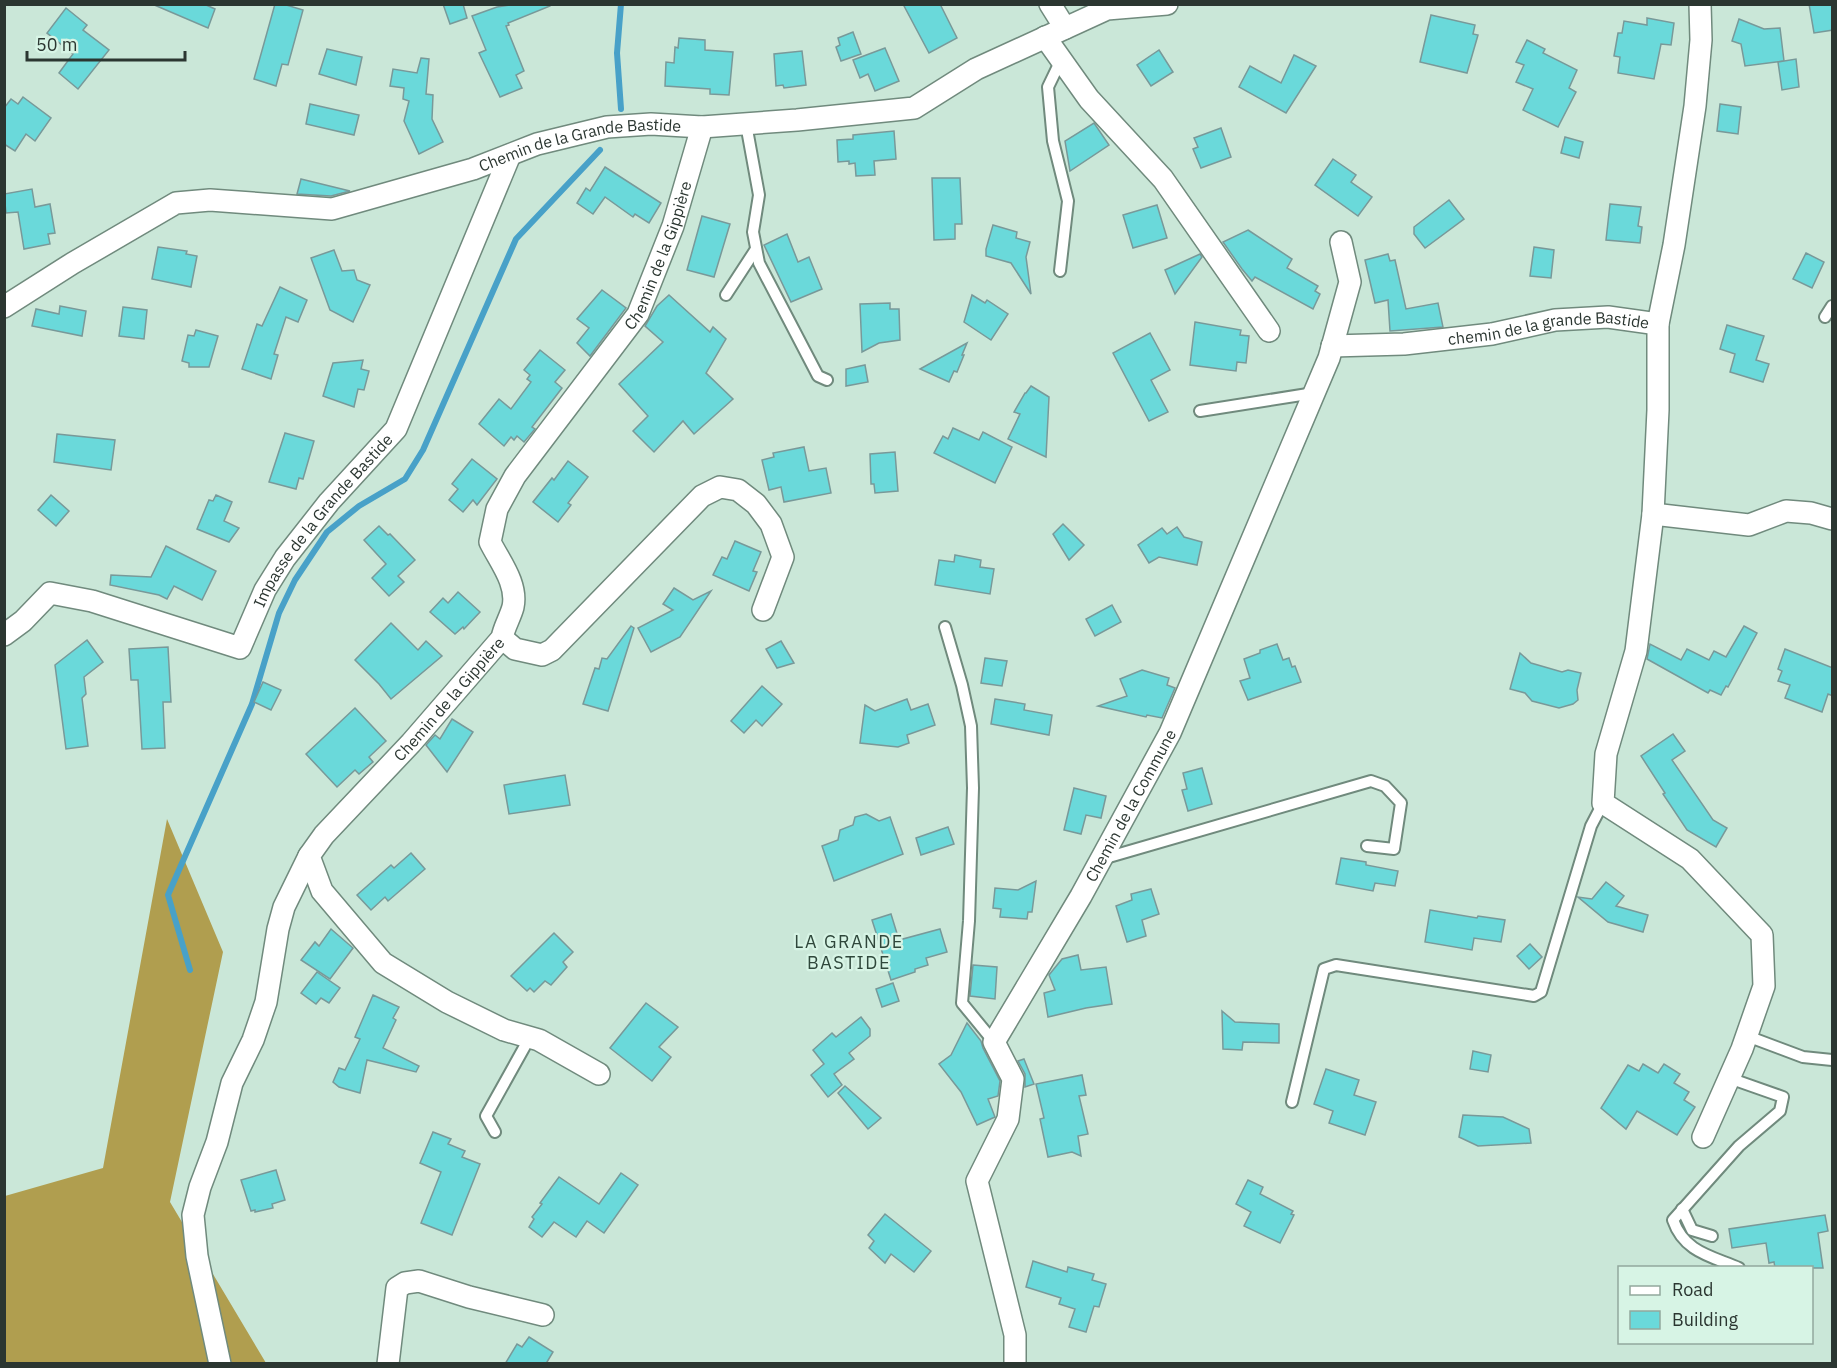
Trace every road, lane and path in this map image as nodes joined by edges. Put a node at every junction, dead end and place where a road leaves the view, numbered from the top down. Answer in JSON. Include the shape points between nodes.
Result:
{"nodes":[{"id":1,"x":1050,"y":4,"type":"edge"},
{"id":2,"x":1167,"y":4,"type":"edge"},
{"id":3,"x":1700,"y":4,"type":"edge"},
{"id":4,"x":1065,"y":28,"type":"junction"},
{"id":5,"x":1045,"y":38,"type":"junction"},
{"id":6,"x":1061,"y":60,"type":"junction"},
{"id":7,"x":746,"y":124,"type":"junction"},
{"id":8,"x":702,"y":127,"type":"junction"},
{"id":9,"x":510,"y":155,"type":"junction"},
{"id":10,"x":1341,"y":242,"type":"dead end"},
{"id":11,"x":756,"y":249,"type":"junction"},
{"id":12,"x":1060,"y":271,"type":"dead end"},
{"id":13,"x":726,"y":295,"type":"dead end"},
{"id":14,"x":1833,"y":306,"type":"edge"},
{"id":15,"x":4,"y":307,"type":"edge"},
{"id":16,"x":1826,"y":317,"type":"dead end"},
{"id":17,"x":1658,"y":324,"type":"junction"},
{"id":18,"x":1269,"y":331,"type":"dead end"},
{"id":19,"x":1332,"y":346,"type":"junction"},
{"id":20,"x":827,"y":380,"type":"dead end"},
{"id":21,"x":1314,"y":393,"type":"junction"},
{"id":22,"x":1200,"y":411,"type":"dead end"},
{"id":23,"x":1653,"y":514,"type":"junction"},
{"id":24,"x":1833,"y":519,"type":"edge"},
{"id":25,"x":763,"y":610,"type":"dead end"},
{"id":26,"x":945,"y":627,"type":"dead end"},
{"id":27,"x":4,"y":635,"type":"edge"},
{"id":28,"x":502,"y":638,"type":"junction"},
{"id":29,"x":1603,"y":803,"type":"junction"},
{"id":30,"x":1367,"y":846,"type":"dead end"},
{"id":31,"x":309,"y":856,"type":"junction"},
{"id":32,"x":1102,"y":859,"type":"junction"},
{"id":33,"x":1746,"y":1036,"type":"junction"},
{"id":34,"x":530,"y":1037,"type":"junction"},
{"id":35,"x":994,"y":1042,"type":"junction"},
{"id":36,"x":1833,"y":1060,"type":"edge"},
{"id":37,"x":599,"y":1074,"type":"dead end"},
{"id":38,"x":1729,"y":1078,"type":"junction"},
{"id":39,"x":1292,"y":1102,"type":"dead end"},
{"id":40,"x":495,"y":1132,"type":"dead end"},
{"id":41,"x":1703,"y":1137,"type":"dead end"},
{"id":42,"x":1682,"y":1209,"type":"junction"},
{"id":43,"x":1712,"y":1236,"type":"dead end"},
{"id":44,"x":1734,"y":1266,"type":"edge"},
{"id":45,"x":543,"y":1315,"type":"dead end"},
{"id":46,"x":220,"y":1364,"type":"edge"},
{"id":47,"x":388,"y":1364,"type":"edge"},
{"id":48,"x":1015,"y":1364,"type":"edge"}],
"edges":[{"from":1,"to":4,"type":"street"},
{"from":2,"to":4,"type":"street","name":"Chemin de la Grande Bastide","via":[[1107,9]]},
{"from":3,"to":17,"type":"street","name":"chemin de la grande Bastide","via":[[1695,106]]},
{"from":4,"to":5,"type":"street","name":"Chemin de la Grande Bastide"},
{"from":5,"to":6,"type":"street"},
{"from":5,"to":7,"type":"street","name":"Chemin de la Grande Bastide","via":[[976,69],[914,108]]},
{"from":6,"to":12,"type":"lane","via":[[1048,87],[1053,141],[1068,201]]},
{"from":6,"to":18,"type":"street","via":[[1089,99],[1163,178]]},
{"from":7,"to":8,"type":"street","name":"Chemin de la Grande Bastide"},
{"from":7,"to":11,"type":"lane","via":[[759,195],[753,232]]},
{"from":8,"to":9,"type":"street","name":"Chemin de la Grande Bastide","via":[[607,127],[537,144]]},
{"from":8,"to":28,"type":"street","name":"Chemin de la Gippière","via":[[673,226],[639,314],[514,476],[497,509],[490,542],[513,584],[513,606]]},
{"from":9,"to":15,"type":"street","name":"Chemin de la Grande Bastide","via":[[473,170],[332,209],[210,200],[176,203]]},
{"from":9,"to":27,"type":"street","name":"Impasse de la Grande Bastide","via":[[396,429],[329,502],[285,558],[265,590],[240,648],[92,601],[50,593]]},
{"from":10,"to":19,"type":"street","name":"Chemin de la Commune","via":[[1350,282]]},
{"from":11,"to":13,"type":"lane"},
{"from":11,"to":20,"type":"lane","via":[[759,263],[818,376]]},
{"from":14,"to":16,"type":"lane"},
{"from":17,"to":19,"type":"street","name":"chemin de la grande Bastide","via":[[1608,317],[1555,320],[1492,334],[1404,344]]},
{"from":17,"to":23,"type":"street"},
{"from":19,"to":21,"type":"street","name":"Chemin de la Commune"},
{"from":21,"to":22,"type":"lane"},
{"from":21,"to":32,"type":"street","name":"Chemin de la Commune","via":[[1170,733]]},
{"from":23,"to":24,"type":"street","via":[[1749,525],[1786,511]]},
{"from":23,"to":29,"type":"street","via":[[1636,651],[1606,754]]},
{"from":25,"to":28,"type":"street","via":[[783,557],[771,524],[756,504],[738,490],[720,487],[702,496],[552,651],[542,655],[515,649]]},
{"from":26,"to":35,"type":"lane","via":[[971,726],[969,921],[962,1003]]},
{"from":28,"to":31,"type":"street","name":"Chemin de la Gippière"},
{"from":29,"to":33,"type":"street","via":[[1690,859],[1762,935],[1764,986]]},
{"from":29,"to":39,"type":"lane","via":[[1591,826],[1541,992],[1534,996],[1336,965],[1324,969]]},
{"from":30,"to":32,"type":"lane","via":[[1394,849],[1401,803],[1384,786],[1371,781]]},
{"from":31,"to":34,"type":"street","via":[[322,891],[384,963],[447,1002],[504,1030]]},
{"from":31,"to":46,"type":"street","name":"Chemin de la Gippière","via":[[284,908],[266,1002],[232,1083],[218,1142],[193,1215],[197,1256]]},
{"from":32,"to":35,"type":"street","name":"Chemin de la Commune"},
{"from":33,"to":36,"type":"lane","via":[[1803,1057]]},
{"from":33,"to":38,"type":"street"},
{"from":34,"to":37,"type":"street"},
{"from":34,"to":40,"type":"lane","via":[[486,1116]]},
{"from":35,"to":48,"type":"street","via":[[1013,1079],[1008,1119],[977,1181],[1015,1335]]},
{"from":38,"to":41,"type":"street"},
{"from":38,"to":42,"type":"lane","via":[[1783,1097],[1780,1111],[1739,1146]]},
{"from":42,"to":43,"type":"lane","via":[[1692,1230]]},
{"from":42,"to":44,"type":"lane","via":[[1673,1220],[1678,1233],[1695,1250]]},
{"from":45,"to":47,"type":"street","via":[[419,1281],[405,1283],[397,1288]]}]}
